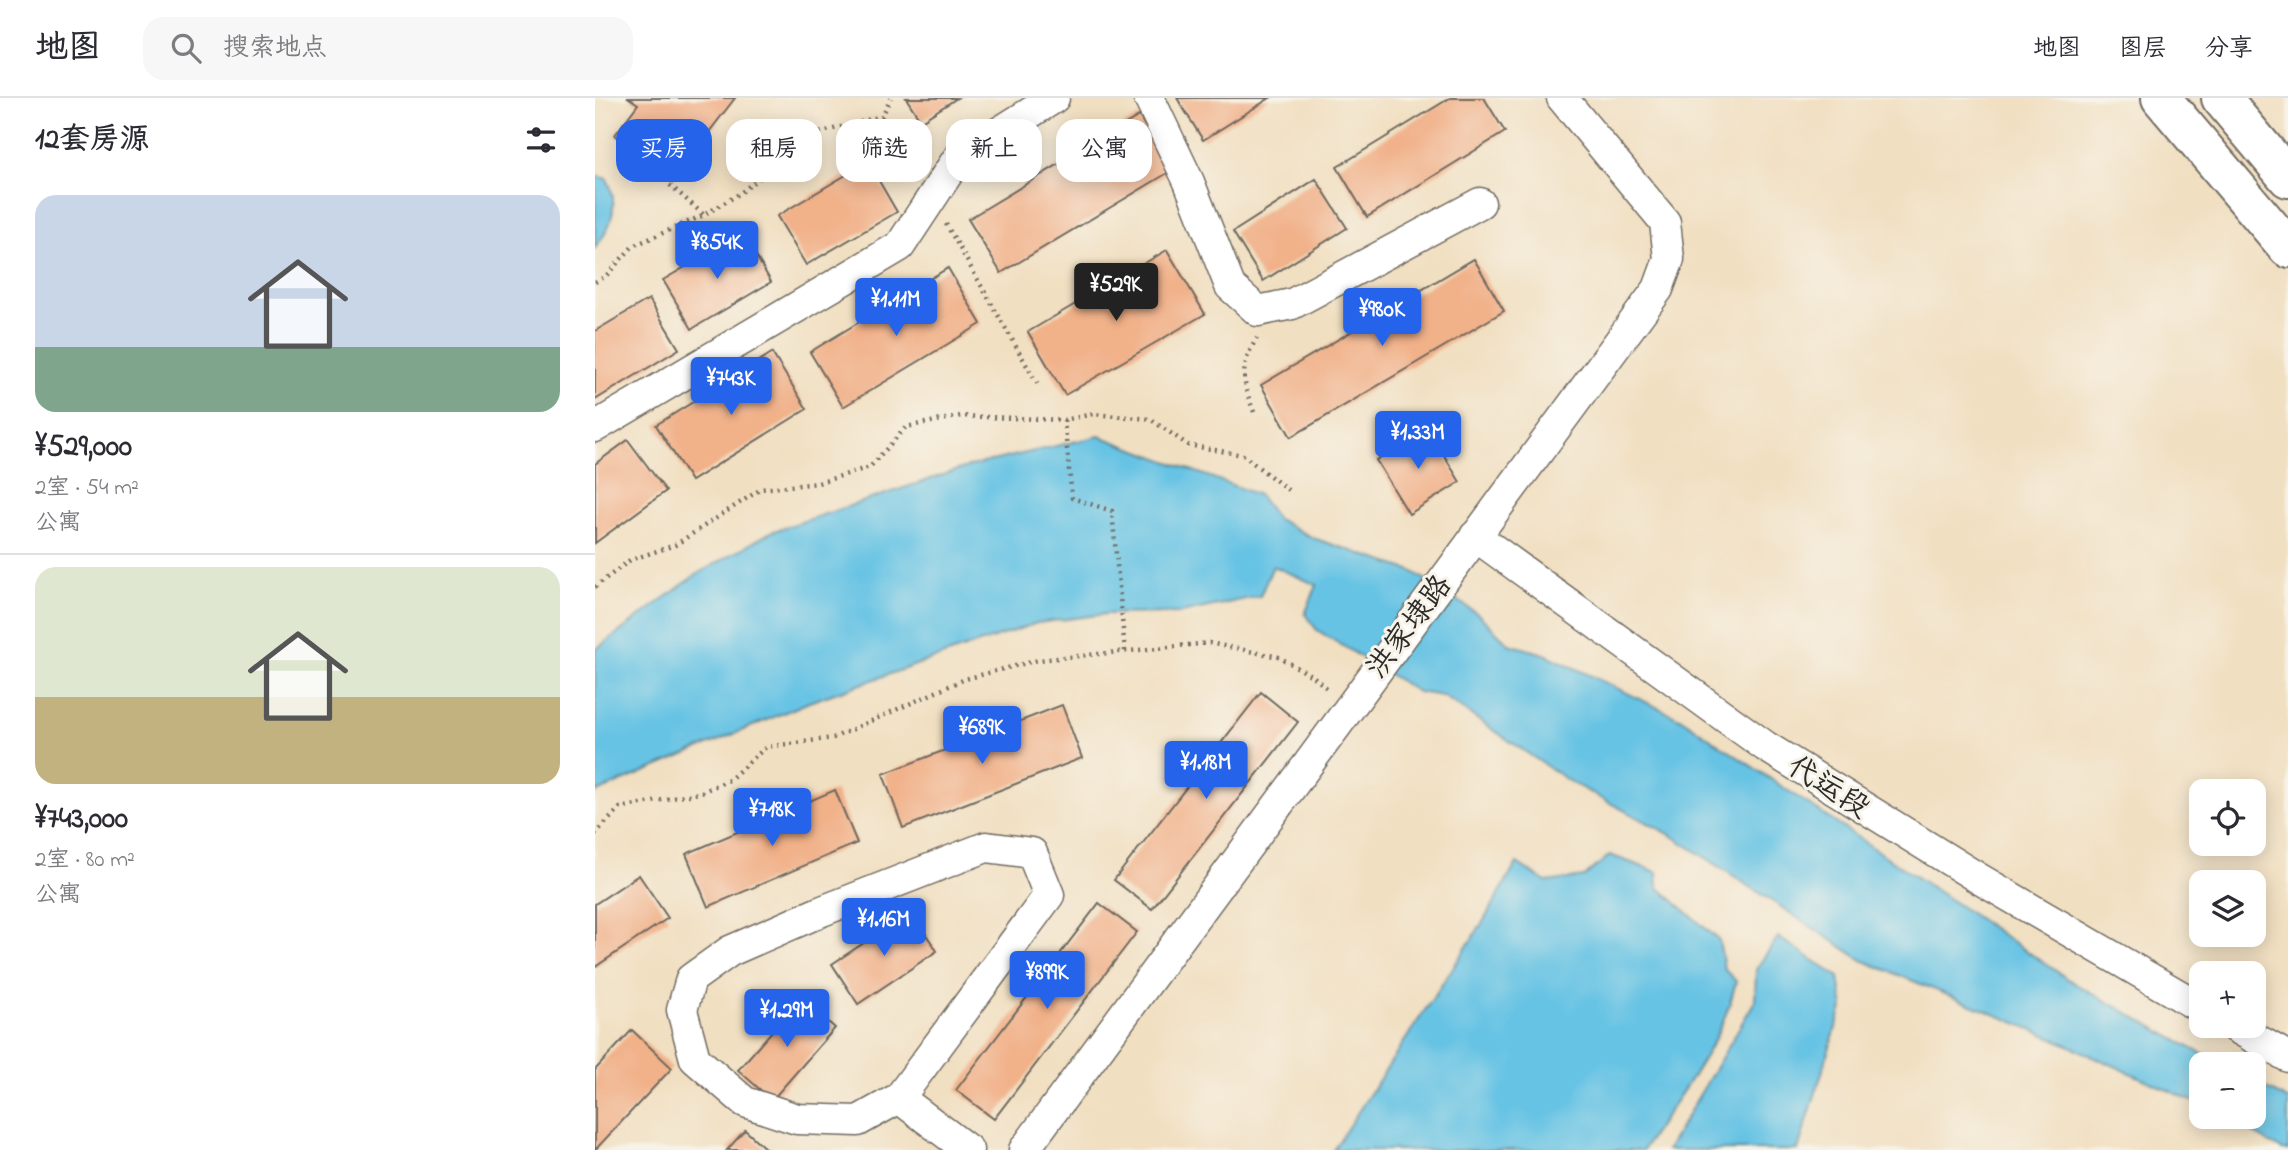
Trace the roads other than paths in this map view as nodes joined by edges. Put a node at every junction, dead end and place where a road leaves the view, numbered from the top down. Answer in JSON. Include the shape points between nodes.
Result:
{"nodes":[{"id":1,"x":1054,"y":98,"type":"edge"},
{"id":2,"x":1149,"y":98,"type":"edge"},
{"id":3,"x":1562,"y":98,"type":"edge"},
{"id":4,"x":2161,"y":98,"type":"edge"},
{"id":5,"x":2221,"y":98,"type":"edge"},
{"id":6,"x":2288,"y":178,"type":"edge"},
{"id":7,"x":1480,"y":203,"type":"dead end"},
{"id":8,"x":2288,"y":248,"type":"edge"},
{"id":9,"x":595,"y":427,"type":"edge"},
{"id":10,"x":1475,"y":536,"type":"junction"},
{"id":11,"x":2189,"y":1001,"type":"edge"},
{"id":12,"x":2254,"y":1038,"type":"edge"},
{"id":13,"x":2288,"y":1057,"type":"edge"},
{"id":14,"x":899,"y":1098,"type":"junction"},
{"id":15,"x":968,"y":1150,"type":"edge"},
{"id":16,"x":1024,"y":1150,"type":"edge"}],
"edges":[{"from":1,"to":9,"type":"street","via":[[958,159],[899,246]]},
{"from":2,"to":7,"type":"street","via":[[1230,286],[1258,312],[1291,304]]},
{"from":3,"to":10,"type":"street","name":"洪家埭路","via":[[1665,222],[1669,259],[1657,289]]},
{"from":4,"to":8,"type":"highway"},
{"from":5,"to":6,"type":"highway"},
{"from":10,"to":11,"type":"street","name":"代运段","via":[[1765,746]]},
{"from":10,"to":16,"type":"street","name":"洪家埭路"},
{"from":12,"to":13,"type":"street"},
{"from":14,"to":14,"type":"street","via":[[1049,895],[1032,853],[986,847],[914,873],[730,951],[691,979],[682,1010],[695,1059],[745,1102],[797,1119],[858,1121]]},
{"from":14,"to":15,"type":"street"}]}
